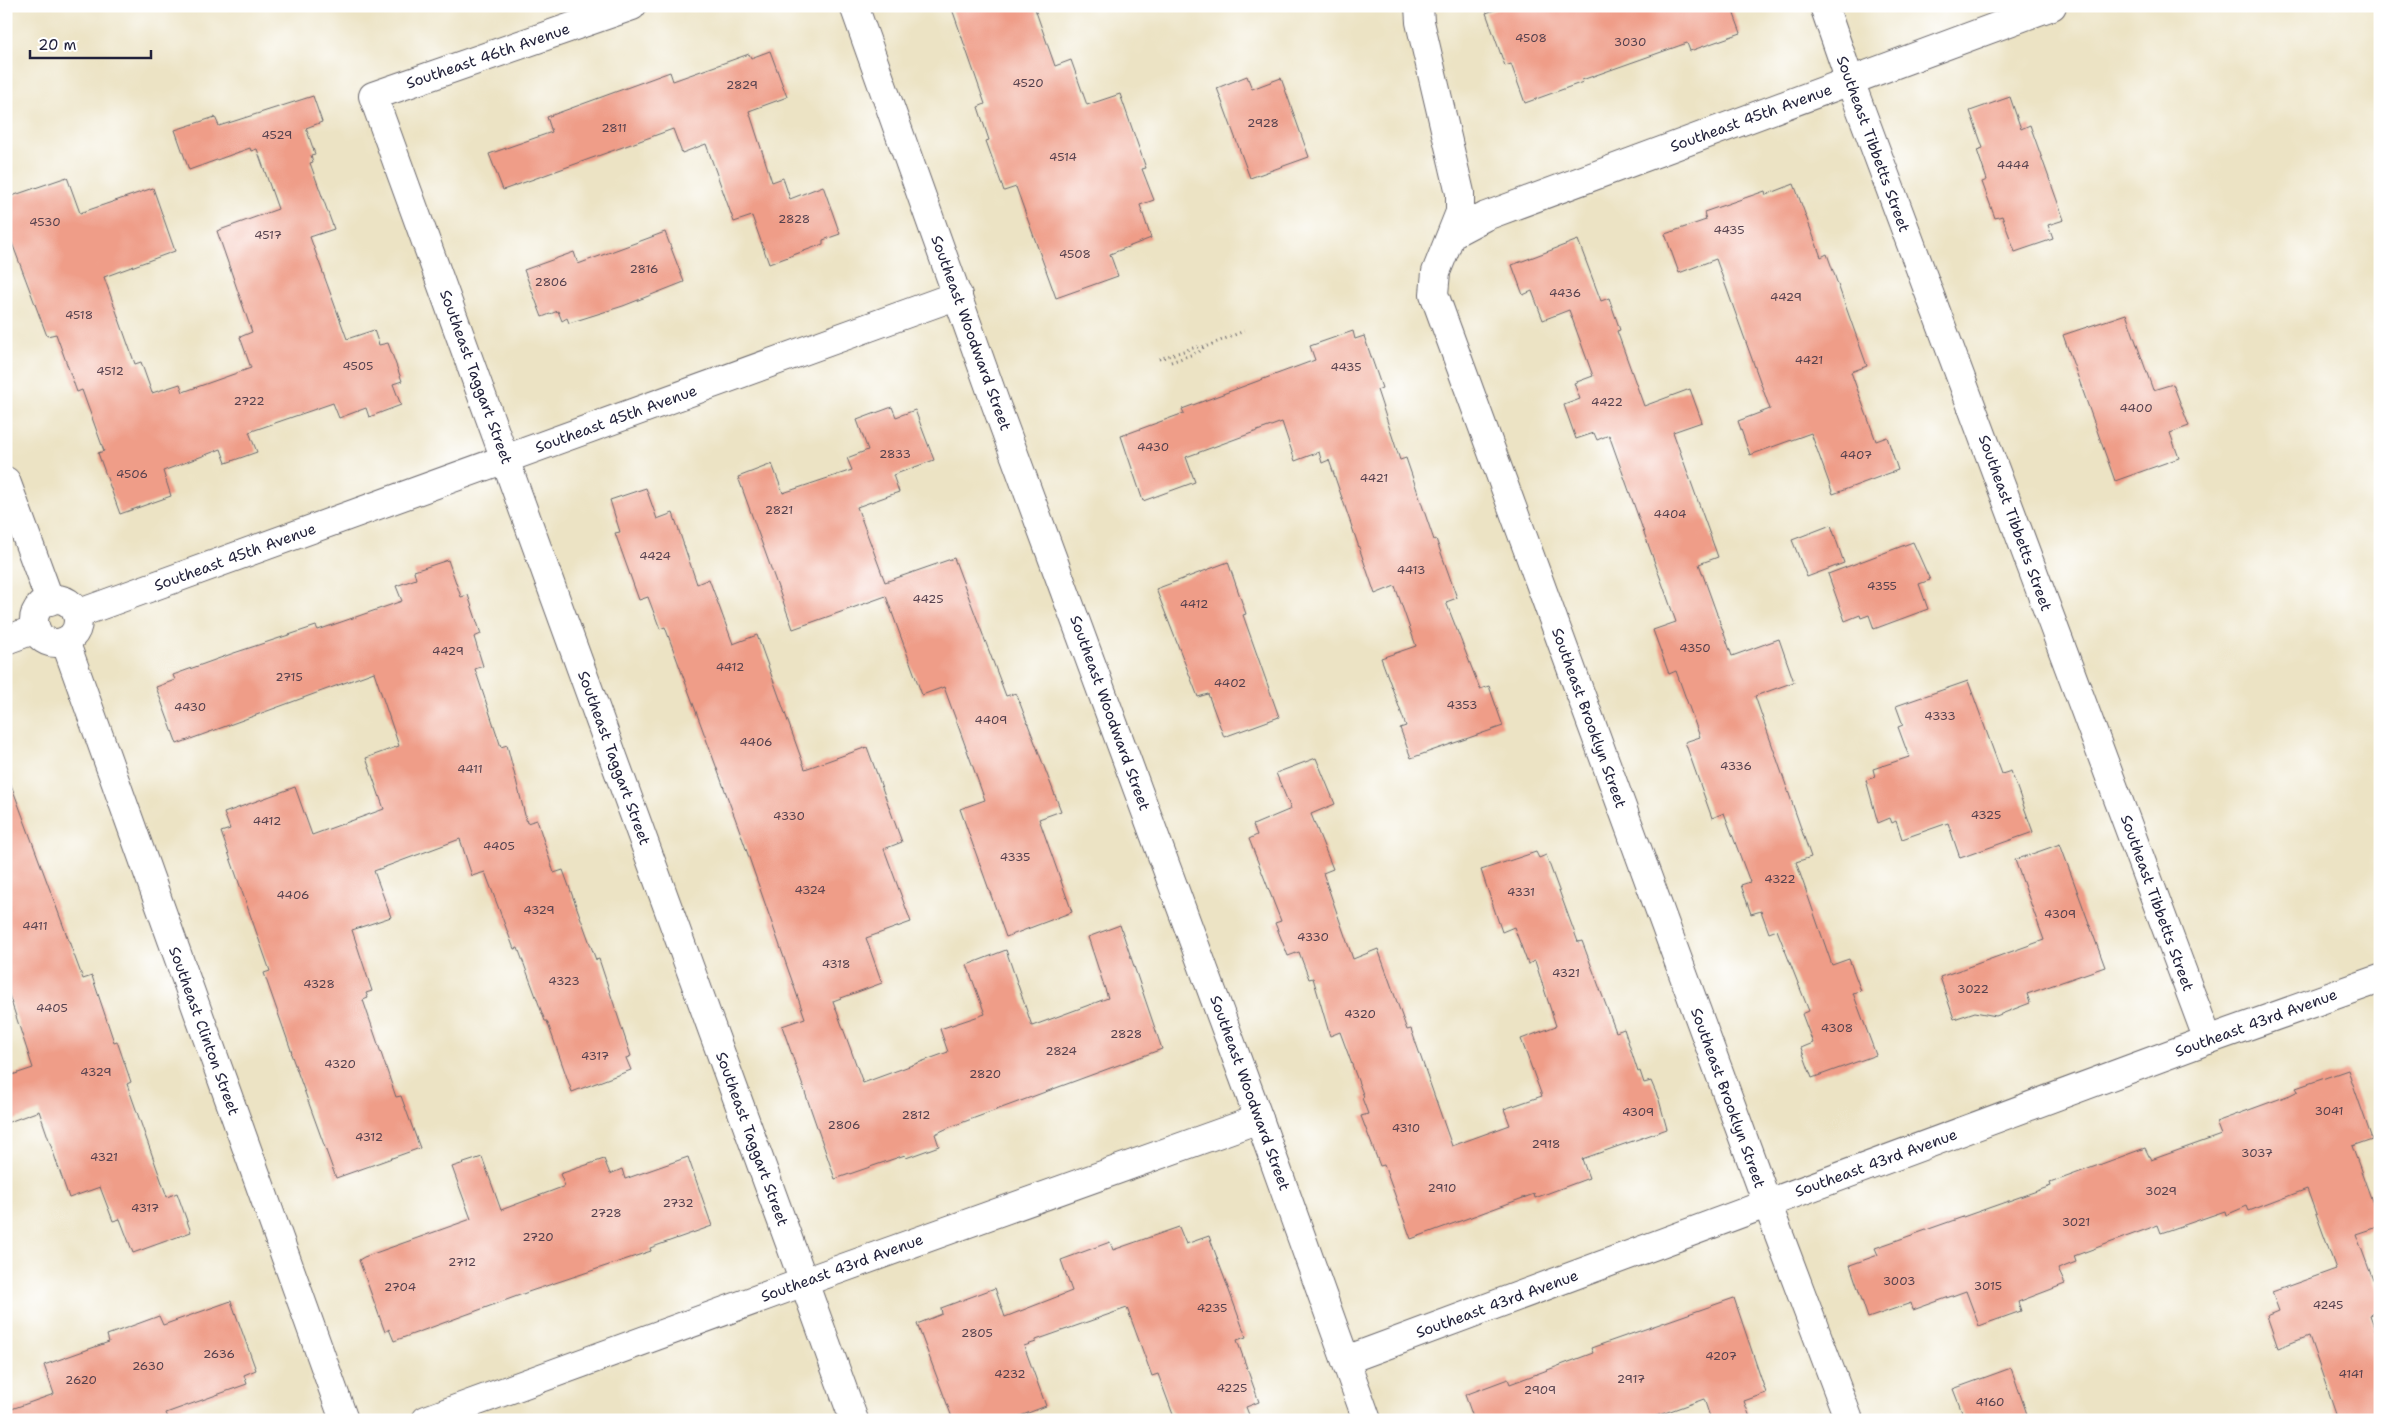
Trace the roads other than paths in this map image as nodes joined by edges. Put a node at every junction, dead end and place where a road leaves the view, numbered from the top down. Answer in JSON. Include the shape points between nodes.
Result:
{"nodes":[{"id":1,"x":632,"y":6,"type":"edge"},
{"id":2,"x":854,"y":6,"type":"edge"},
{"id":3,"x":1419,"y":6,"type":"edge"},
{"id":4,"x":1824,"y":6,"type":"edge"},
{"id":5,"x":2052,"y":6,"type":"edge"},
{"id":6,"x":1850,"y":81,"type":"junction"},
{"id":7,"x":373,"y":96,"type":"joint"},
{"id":8,"x":1452,"y":234,"type":"junction"},
{"id":9,"x":958,"y":295,"type":"junction"},
{"id":10,"x":507,"y":459,"type":"junction"},
{"id":11,"x":6,"y":481,"type":"edge"},
{"id":12,"x":50,"y":600,"type":"junction"},
{"id":13,"x":77,"y":614,"type":"junction"},
{"id":14,"x":36,"y":629,"type":"junction"},
{"id":15,"x":6,"y":640,"type":"edge"},
{"id":16,"x":64,"y":642,"type":"junction"},
{"id":17,"x":2380,"y":979,"type":"edge"},
{"id":18,"x":2208,"y":1040,"type":"junction"},
{"id":19,"x":1259,"y":1119,"type":"junction"},
{"id":20,"x":1767,"y":1203,"type":"junction"},
{"id":21,"x":804,"y":1282,"type":"junction"},
{"id":22,"x":1346,"y":1360,"type":"junction"},
{"id":23,"x":344,"y":1420,"type":"edge"},
{"id":24,"x":426,"y":1420,"type":"edge"},
{"id":25,"x":854,"y":1420,"type":"edge"},
{"id":26,"x":1367,"y":1420,"type":"edge"},
{"id":27,"x":1849,"y":1420,"type":"edge"}],
"edges":[{"from":1,"to":7,"type":"street","name":"Southeast 46th Avenue"},
{"from":2,"to":9,"type":"street","name":"Southeast Woodward Street"},
{"from":3,"to":8,"type":"street","name":"Southeast Brooklyn Street","via":[[1460,193],[1460,212]]},
{"from":4,"to":6,"type":"street","name":"Southeast Tibbetts Street"},
{"from":5,"to":6,"type":"street","name":"Southeast 45th Avenue"},
{"from":6,"to":8,"type":"street","name":"Southeast 45th Avenue","via":[[1486,216]]},
{"from":6,"to":18,"type":"street","name":"Southeast Tibbetts Street"},
{"from":7,"to":10,"type":"street","name":"Southeast Taggart Street"},
{"from":8,"to":20,"type":"street","name":"Southeast Brooklyn Street","via":[[1436,272],[1434,294]]},
{"from":9,"to":10,"type":"street","name":"Southeast 45th Avenue"},
{"from":9,"to":19,"type":"street","name":"Southeast Woodward Street"},
{"from":10,"to":13,"type":"street","name":"Southeast 45th Avenue"},
{"from":10,"to":21,"type":"street","name":"Southeast Taggart Street"},
{"from":11,"to":12,"type":"street"},
{"from":12,"to":13,"type":"street","via":[[66,602]]},
{"from":12,"to":14,"type":"street","via":[[36,612]]},
{"from":13,"to":16,"type":"street","via":[[77,630]]},
{"from":14,"to":15,"type":"street"},
{"from":14,"to":16,"type":"street","via":[[46,640]]},
{"from":16,"to":23,"type":"street","name":"Southeast Clinton Street"},
{"from":17,"to":18,"type":"street","name":"Southeast 43rd Avenue"},
{"from":18,"to":20,"type":"street","name":"Southeast 43rd Avenue"},
{"from":19,"to":21,"type":"street","name":"Southeast 43rd Avenue"},
{"from":19,"to":22,"type":"street","name":"Southeast Woodward Street"},
{"from":20,"to":22,"type":"street","name":"Southeast 43rd Avenue"},
{"from":20,"to":27,"type":"street","name":"Southeast Brooklyn Street"},
{"from":21,"to":24,"type":"street","name":"Southeast 43rd Avenue"},
{"from":21,"to":25,"type":"street","name":"Southeast Taggart Street"},
{"from":22,"to":26,"type":"street","name":"Southeast Woodward Street"}]}
